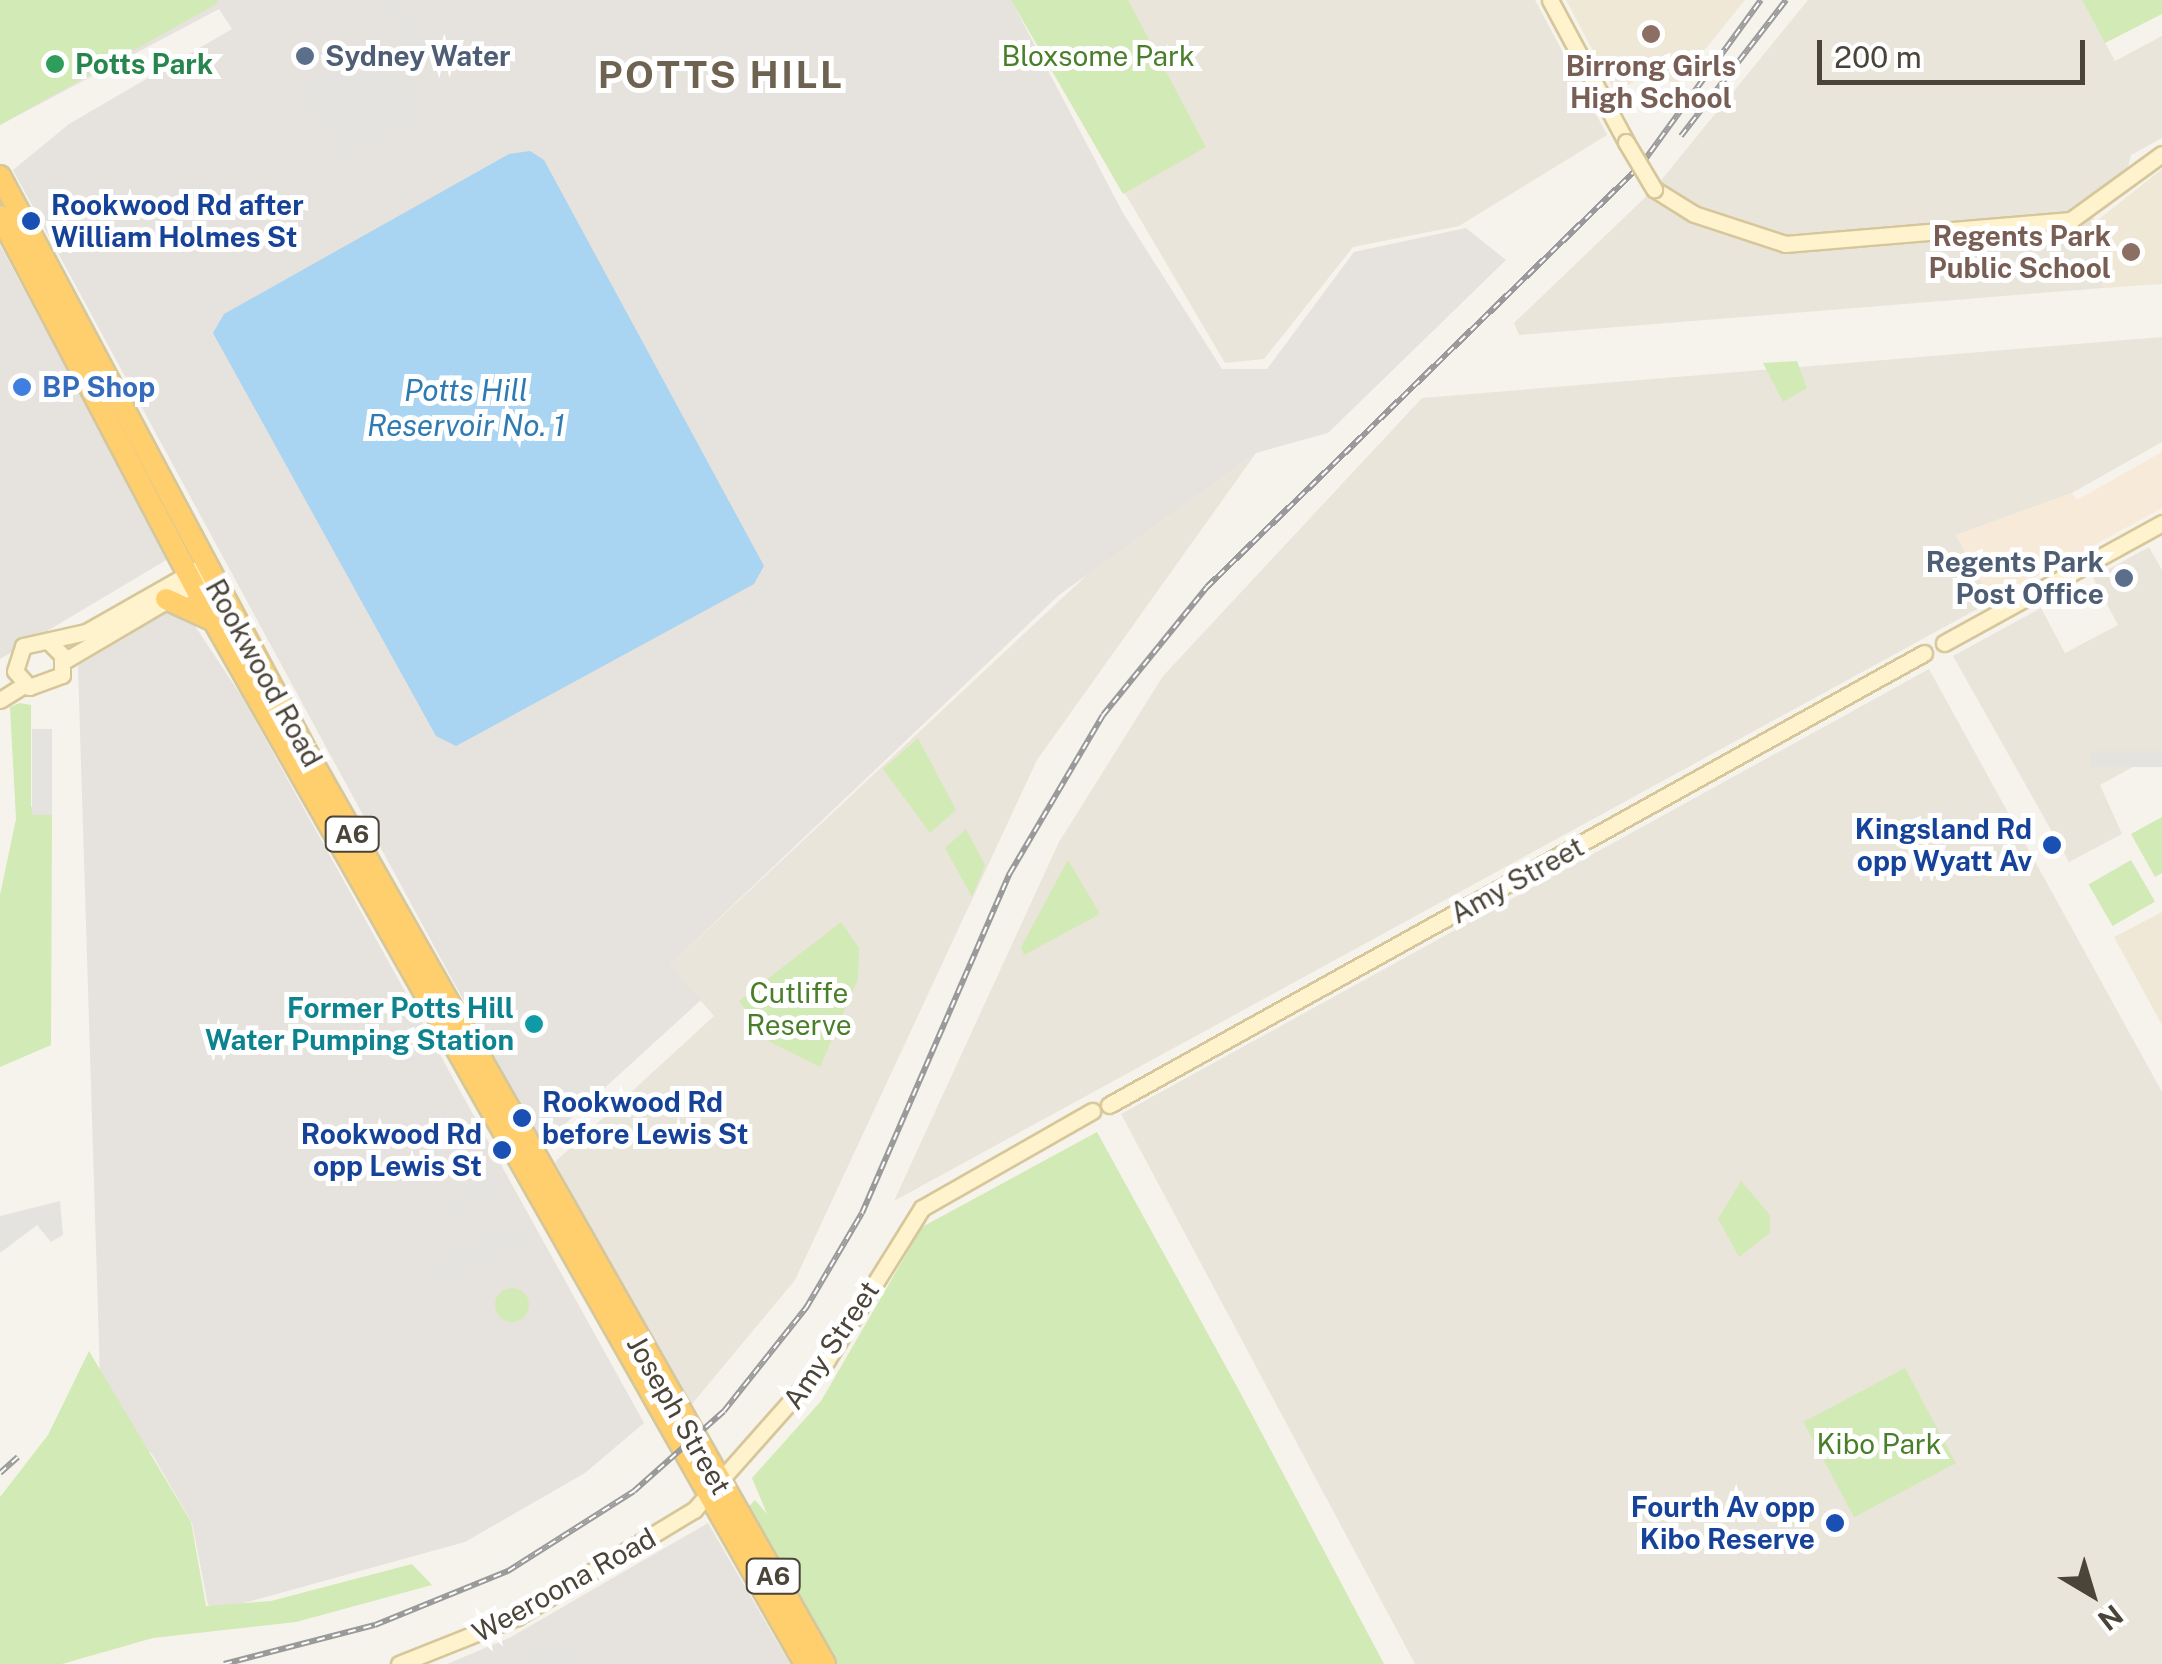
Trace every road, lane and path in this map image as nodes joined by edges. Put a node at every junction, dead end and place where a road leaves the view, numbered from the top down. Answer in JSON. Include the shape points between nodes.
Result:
{"nodes":[{"id":1,"x":1550,"y":0,"type":"edge"},
{"id":2,"x":2162,"y":154,"type":"edge"},
{"id":3,"x":0,"y":176,"type":"edge"},
{"id":4,"x":0,"y":216,"type":"edge"},
{"id":5,"x":2162,"y":523,"type":"edge"},
{"id":6,"x":199,"y":574,"type":"junction"},
{"id":7,"x":166,"y":598,"type":"junction"},
{"id":8,"x":213,"y":621,"type":"junction"},
{"id":9,"x":48,"y":641,"type":"junction"},
{"id":10,"x":64,"y":661,"type":"junction"},
{"id":11,"x":7,"y":668,"type":"edge"},
{"id":12,"x":12,"y":693,"type":"edge"},
{"id":13,"x":536,"y":1164,"type":"joint"},
{"id":14,"x":531,"y":1189,"type":"joint"},
{"id":15,"x":712,"y":1494,"type":"junction"},
{"id":16,"x":399,"y":1664,"type":"edge"},
{"id":17,"x":804,"y":1664,"type":"edge"},
{"id":18,"x":825,"y":1664,"type":"edge"}],
"edges":[{"from":1,"to":2,"type":"main road","bridge":true,"via":[[1654,189],[1694,214],[1785,244],[2071,220]]},
{"from":3,"to":6,"type":"highway","name":"Rookwood Road","number":"A6"},
{"from":4,"to":6,"type":"highway","name":"Rookwood Road","number":"A6"},
{"from":5,"to":15,"type":"main road","name":"Amy Street","via":[[1944,643],[1928,638],[1924,653],[1109,1105],[1105,1118],[1092,1112],[922,1208],[827,1360]]},
{"from":6,"to":7,"type":"main road"},
{"from":6,"to":8,"type":"highway","name":"Rookwood Road","number":"A6"},
{"from":6,"to":9,"type":"main road","via":[[86,632]]},
{"from":6,"to":13,"type":"highway","name":"Rookwood Road","number":"A6"},
{"from":7,"to":8,"type":"highway"},
{"from":7,"to":10,"type":"main road"},
{"from":8,"to":14,"type":"highway","name":"Rookwood Road","number":"A6"},
{"from":9,"to":10,"type":"main road"},
{"from":9,"to":11,"type":"main road","via":[[28,642]]},
{"from":10,"to":12,"type":"main road","via":[[51,687]]},
{"from":11,"to":12,"type":"main road"},
{"from":13,"to":15,"type":"highway","name":"Joseph Street","number":"A6"},
{"from":14,"to":15,"type":"highway","name":"Joseph Street","number":"A6"},
{"from":15,"to":16,"type":"main road","name":"Weeroona Road","via":[[517,1617]]},
{"from":15,"to":17,"type":"highway","name":"Joseph Street","number":"A6"},
{"from":15,"to":18,"type":"highway","name":"Joseph Street","number":"A6"}]}
